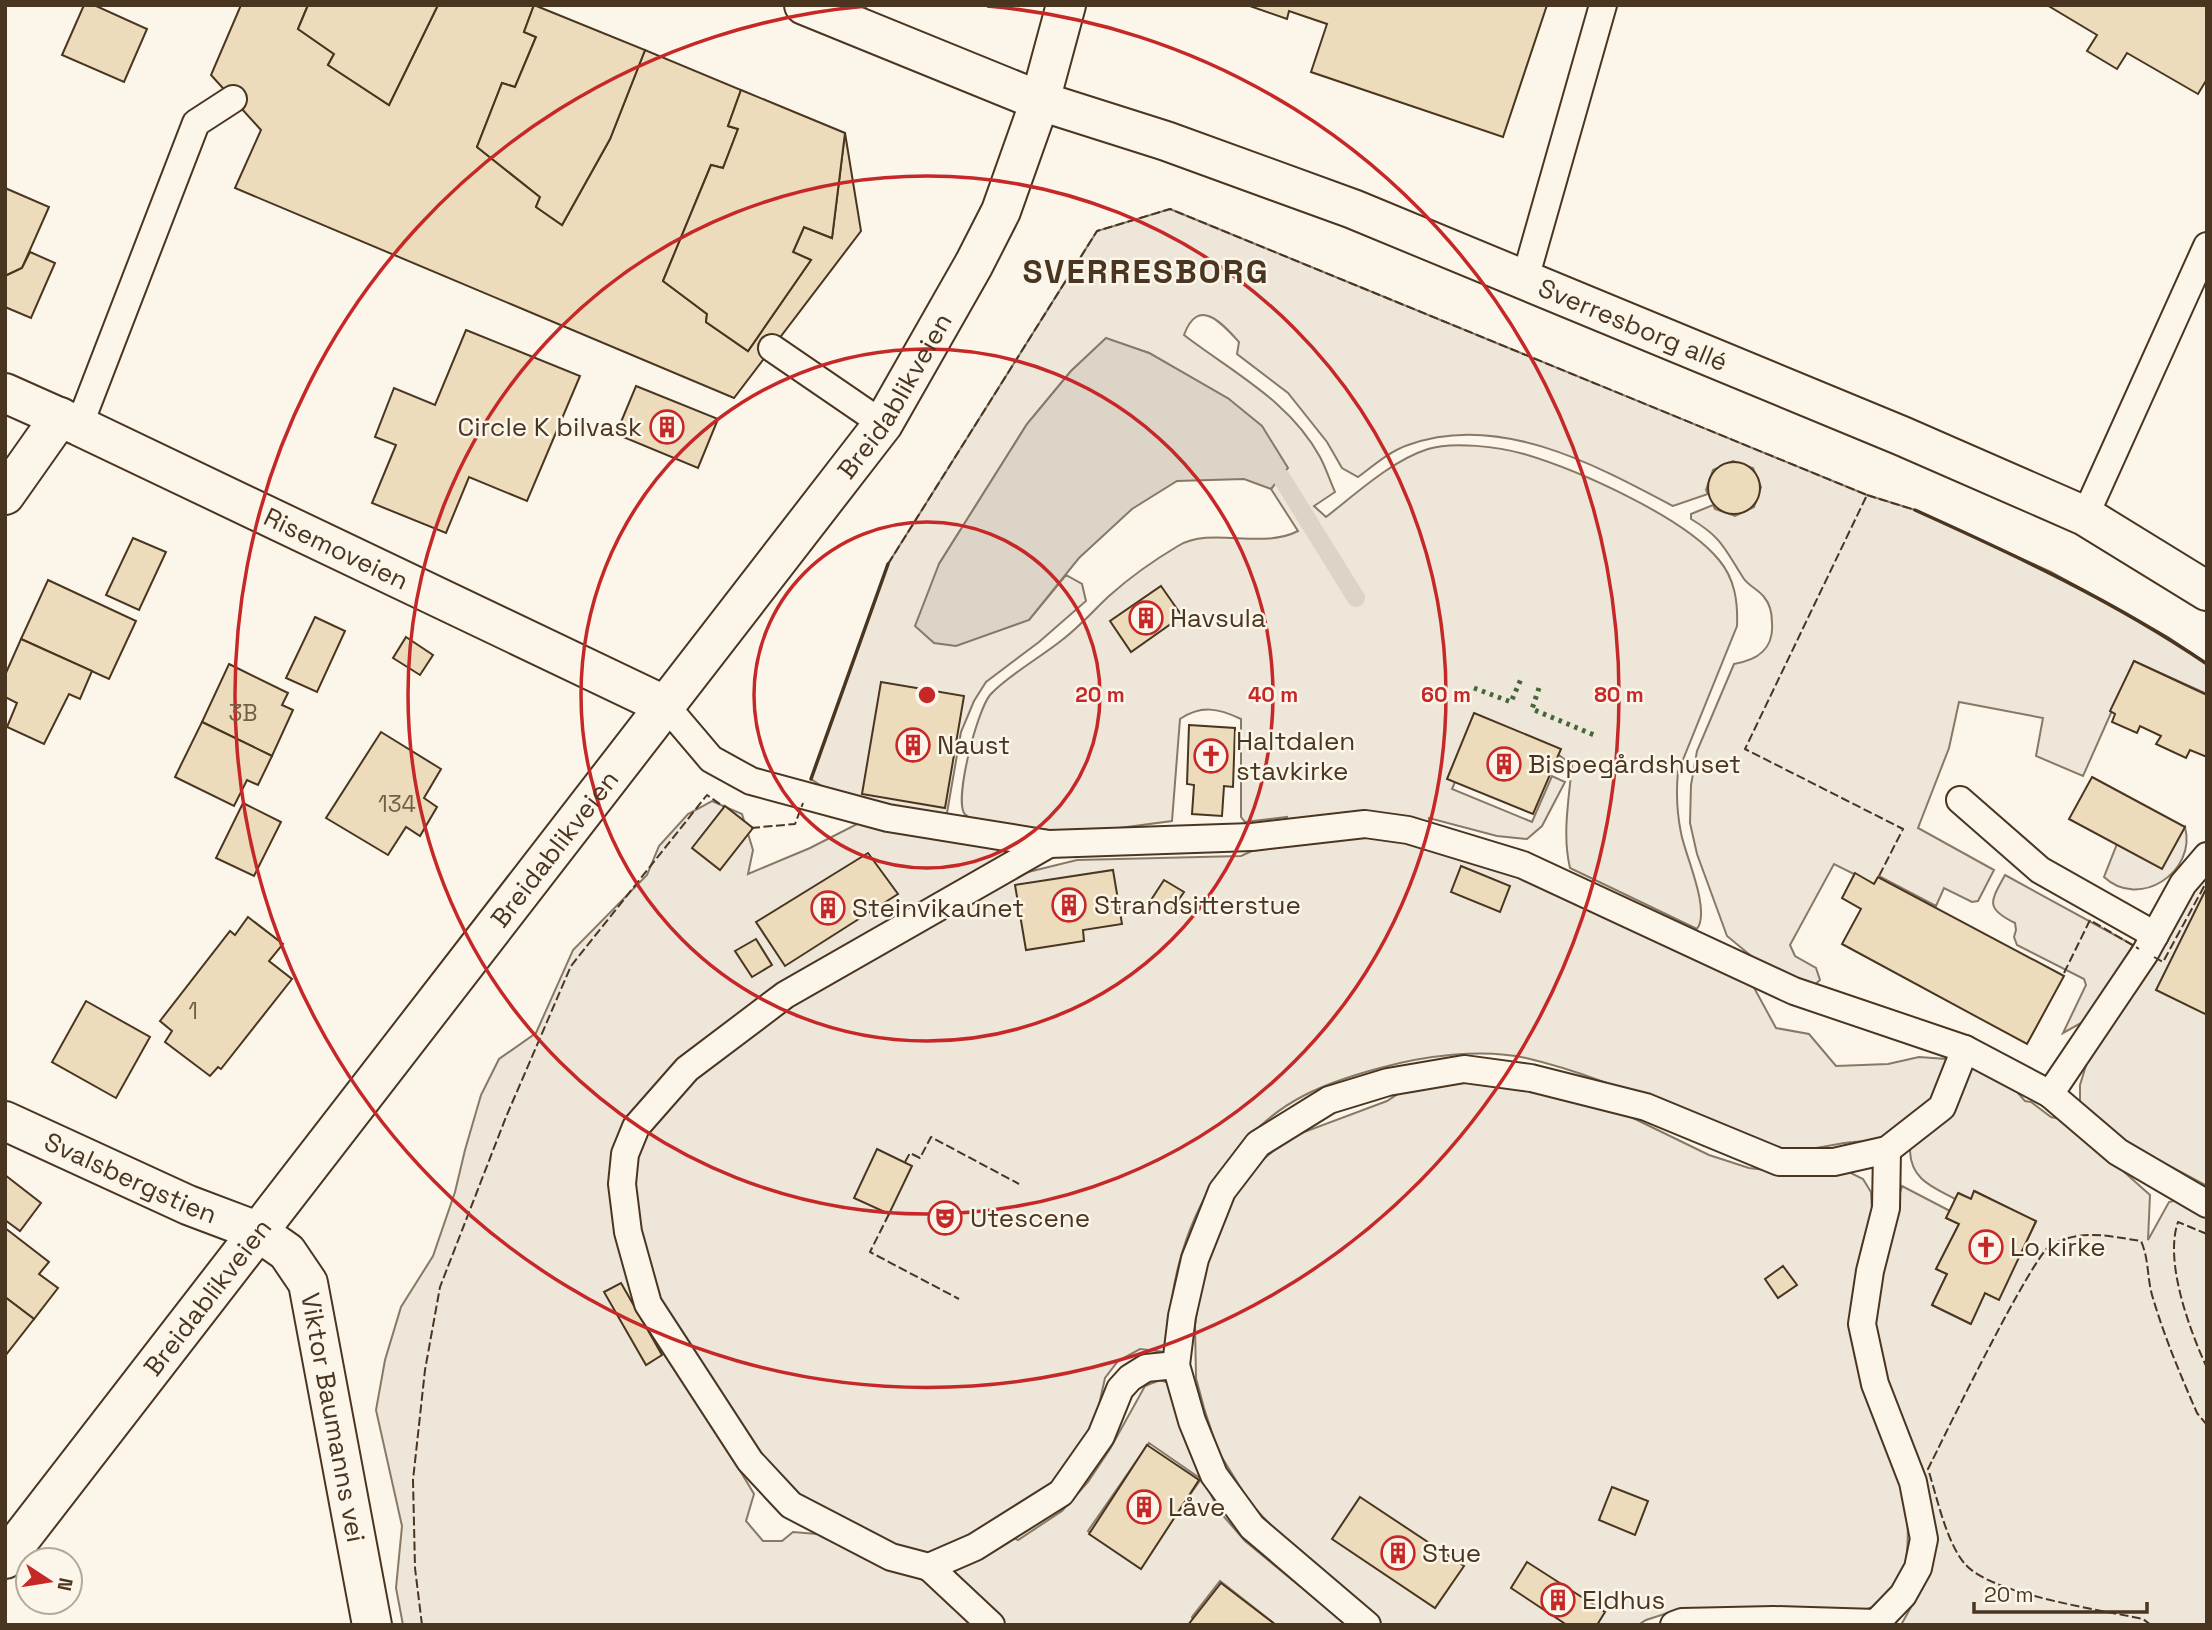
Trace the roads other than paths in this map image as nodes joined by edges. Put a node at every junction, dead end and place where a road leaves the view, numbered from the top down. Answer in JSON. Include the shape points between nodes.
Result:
{"nodes":[{"id":1,"x":804,"y":5,"type":"edge"},
{"id":2,"x":1066,"y":5,"type":"edge"},
{"id":3,"x":1603,"y":5,"type":"edge"},
{"id":4,"x":233,"y":99,"type":"dead end"},
{"id":5,"x":1040,"y":101,"type":"junction"},
{"id":6,"x":2207,"y":246,"type":"edge"},
{"id":7,"x":1525,"y":279,"type":"junction"},
{"id":8,"x":772,"y":348,"type":"dead end"},
{"id":9,"x":5,"y":393,"type":"edge"},
{"id":10,"x":70,"y":422,"type":"junction"},
{"id":11,"x":883,"y":424,"type":"junction"},
{"id":12,"x":5,"y":495,"type":"edge"},
{"id":13,"x":2085,"y":516,"type":"junction"},
{"id":14,"x":2207,"y":592,"type":"edge"},
{"id":15,"x":666,"y":706,"type":"junction"},
{"id":16,"x":1960,"y":800,"type":"dead end"},
{"id":17,"x":1049,"y":844,"type":"junction"},
{"id":18,"x":2207,"y":856,"type":"edge"},
{"id":19,"x":2155,"y":935,"type":"junction"},
{"id":20,"x":1965,"y":1049,"type":"junction"},
{"id":21,"x":2050,"y":1094,"type":"junction"},
{"id":22,"x":5,"y":1121,"type":"edge"},
{"id":23,"x":1887,"y":1150,"type":"junction"},
{"id":24,"x":2207,"y":1203,"type":"edge"},
{"id":25,"x":257,"y":1231,"type":"junction"},
{"id":26,"x":1176,"y":1365,"type":"junction"},
{"id":27,"x":5,"y":1559,"type":"edge"},
{"id":28,"x":929,"y":1567,"type":"junction"},
{"id":29,"x":372,"y":1625,"type":"edge"},
{"id":30,"x":991,"y":1625,"type":"edge"},
{"id":31,"x":1367,"y":1625,"type":"edge"},
{"id":32,"x":1674,"y":1625,"type":"edge"}],
"edges":[{"from":1,"to":5,"type":"street","name":"Sverresborg allé"},
{"from":2,"to":5,"type":"street","name":"Breidablikveien"},
{"from":3,"to":7,"type":"lane"},
{"from":4,"to":10,"type":"lane","via":[[196,123]]},
{"from":5,"to":7,"type":"street","name":"Sverresborg allé","via":[[1353,209]]},
{"from":5,"to":11,"type":"street","name":"Breidablikveien","via":[[1001,211]]},
{"from":6,"to":13,"type":"lane"},
{"from":7,"to":13,"type":"street","name":"Sverresborg allé"},
{"from":8,"to":11,"type":"lane"},
{"from":9,"to":10,"type":"street","name":"Risemoveien"},
{"from":10,"to":12,"type":"street"},
{"from":10,"to":15,"type":"street","name":"Risemoveien"},
{"from":11,"to":15,"type":"street","name":"Breidablikveien"},
{"from":13,"to":14,"type":"street","name":"Sverresborg allé"},
{"from":15,"to":17,"type":"lane","via":[[711,759],[751,781],[888,818]]},
{"from":15,"to":25,"type":"street","name":"Breidablikveien"},
{"from":16,"to":19,"type":"lane","via":[[2040,870]]},
{"from":17,"to":20,"type":"lane","via":[[1252,837],[1364,824],[1408,830],[1522,865],[1794,991]]},
{"from":17,"to":28,"type":"lane","via":[[785,995],[687,1069],[636,1127],[625,1154],[622,1184],[628,1232],[648,1304],[750,1461],[791,1505],[891,1557]]},
{"from":18,"to":19,"type":"lane","via":[[2183,884]]},
{"from":19,"to":21,"type":"lane"},
{"from":20,"to":21,"type":"lane"},
{"from":20,"to":23,"type":"lane","via":[[1942,1107]]},
{"from":21,"to":24,"type":"lane","via":[[2118,1152]]},
{"from":22,"to":25,"type":"street","name":"Svalsbergstien","via":[[188,1205]]},
{"from":23,"to":26,"type":"lane","via":[[1834,1162],[1779,1162],[1646,1107],[1531,1078],[1464,1069],[1388,1082],[1329,1100],[1258,1144],[1223,1191],[1195,1259]]},
{"from":23,"to":32,"type":"lane","via":[[1886,1208],[1862,1324],[1875,1384],[1913,1482],[1924,1539],[1918,1568],[1903,1595],[1876,1623],[1774,1620]]},
{"from":25,"to":27,"type":"street","name":"Breidablikveien"},
{"from":25,"to":29,"type":"street","name":"Viktor Baumanns vei","via":[[287,1252],[308,1283]]},
{"from":26,"to":28,"type":"lane","via":[[1146,1368],[1120,1389],[1101,1436],[1061,1493],[975,1547]]},
{"from":26,"to":31,"type":"lane","via":[[1214,1475],[1252,1527]]},
{"from":28,"to":30,"type":"lane"}]}
